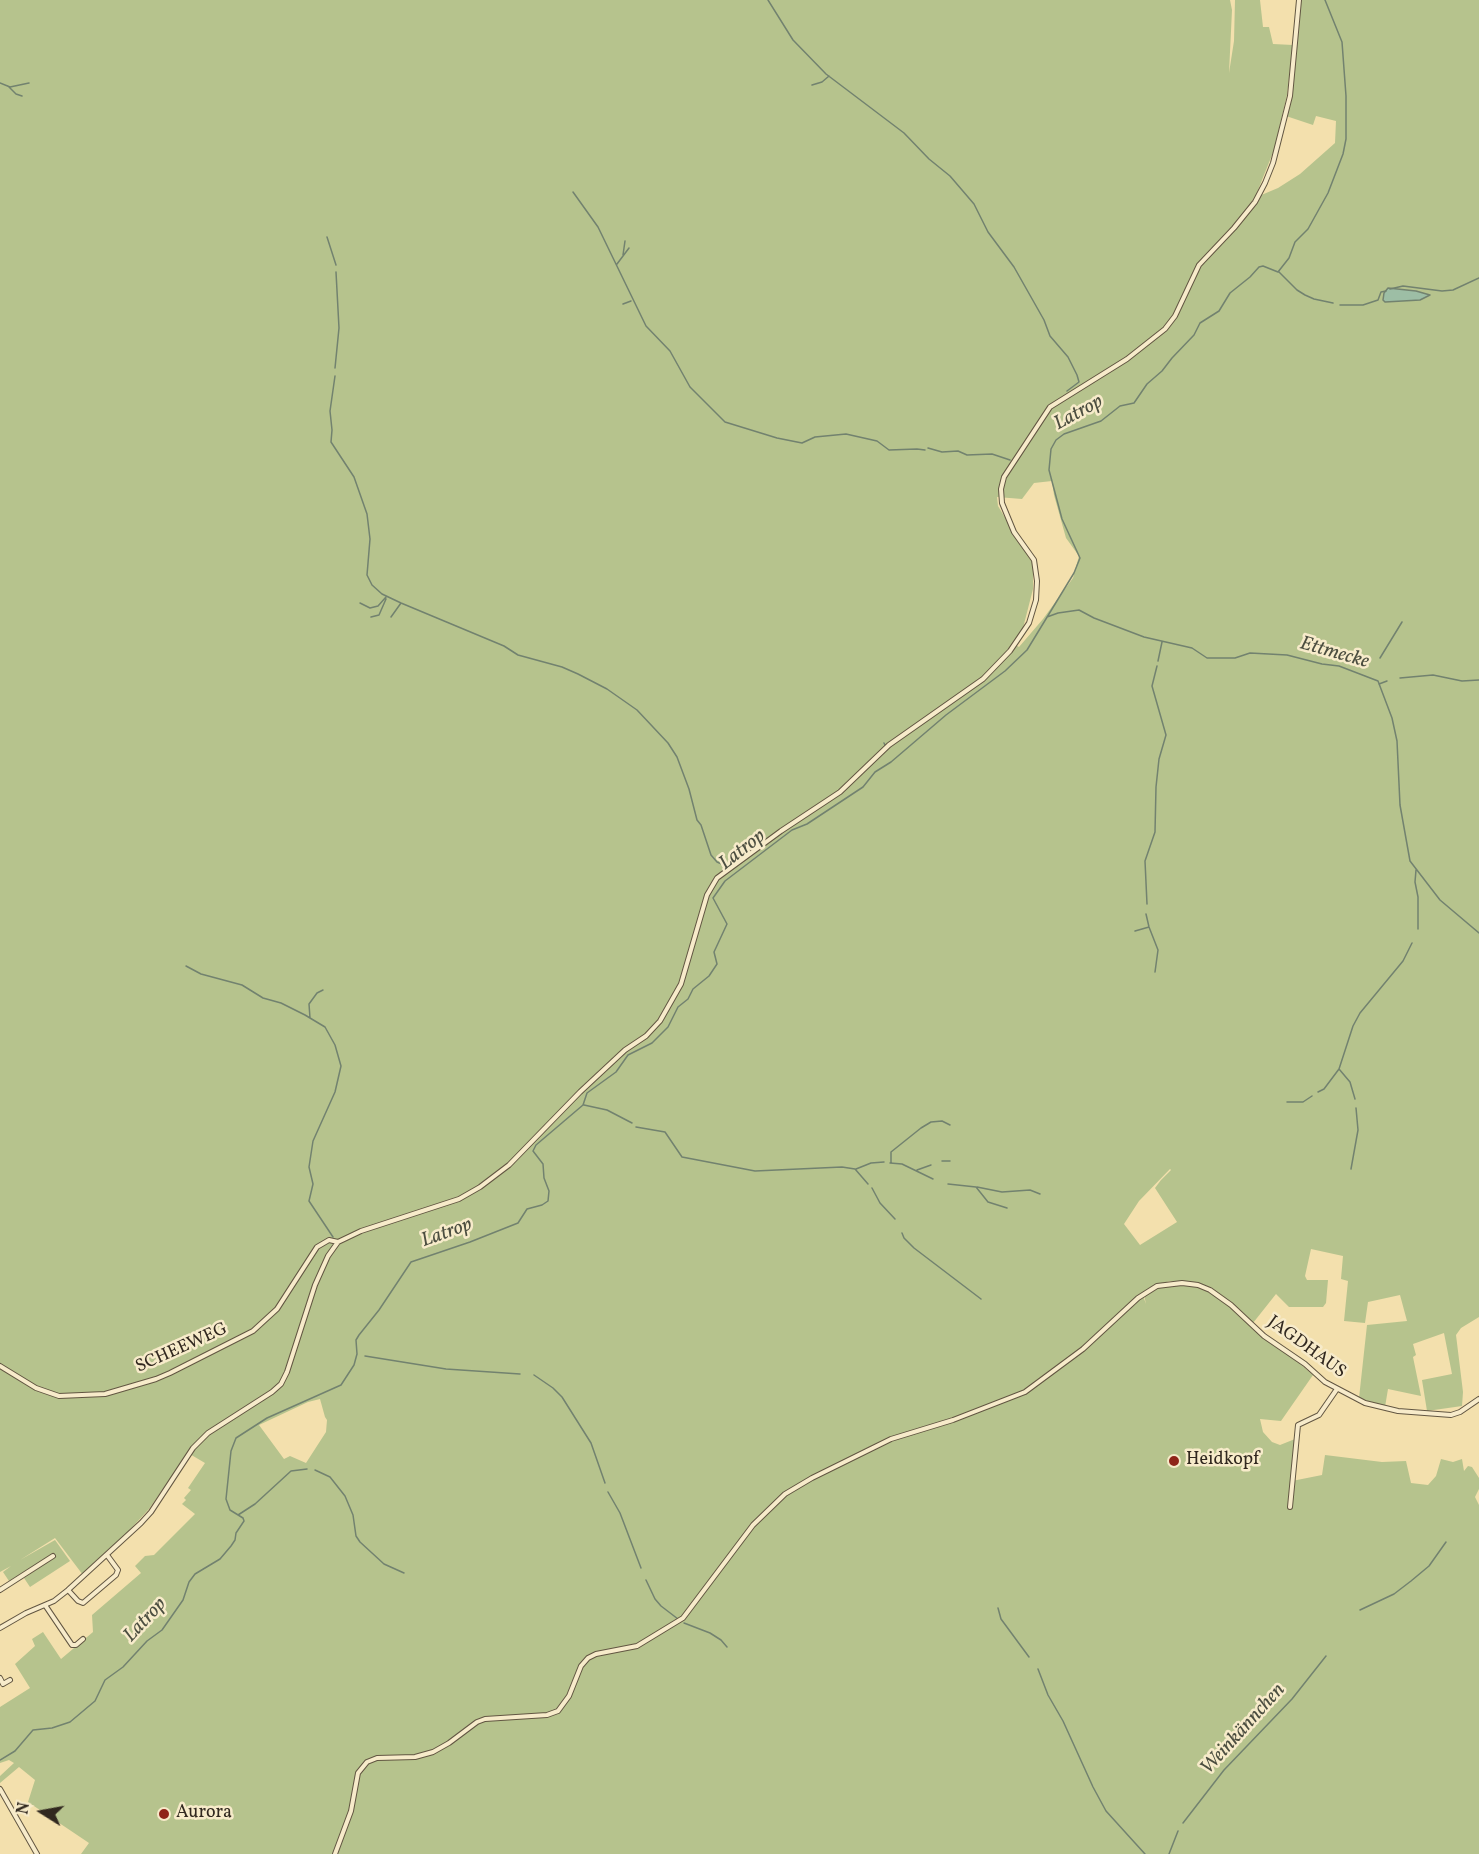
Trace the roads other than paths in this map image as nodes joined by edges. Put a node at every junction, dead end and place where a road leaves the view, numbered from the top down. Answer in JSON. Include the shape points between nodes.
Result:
{"nodes":[{"id":1,"x":1299,"y":0,"type":"edge"},
{"id":2,"x":338,"y":1242,"type":"junction"},
{"id":3,"x":0,"y":1366,"type":"edge"},
{"id":4,"x":1337,"y":1389,"type":"junction"},
{"id":5,"x":1479,"y":1399,"type":"edge"},
{"id":6,"x":1290,"y":1507,"type":"dead end"},
{"id":7,"x":53,"y":1556,"type":"dead end"},
{"id":8,"x":107,"y":1556,"type":"junction"},
{"id":9,"x":0,"y":1590,"type":"edge"},
{"id":10,"x":68,"y":1590,"type":"junction"},
{"id":11,"x":45,"y":1605,"type":"junction"},
{"id":12,"x":0,"y":1628,"type":"edge"},
{"id":13,"x":83,"y":1639,"type":"dead end"},
{"id":14,"x":0,"y":1678,"type":"edge"},
{"id":15,"x":9,"y":1680,"type":"dead end"},
{"id":16,"x":0,"y":1789,"type":"edge"},
{"id":17,"x":37,"y":1854,"type":"edge"},
{"id":18,"x":335,"y":1854,"type":"edge"}],
"edges":[{"from":1,"to":2,"type":"street","name":"SCHEEWEG","via":[[1293,78],[1282,131],[1266,183],[1255,202],[1198,265],[1178,310],[1165,328],[1053,405],[1005,477],[1002,503],[1014,532],[1033,557],[1037,581],[1029,623],[1005,657],[977,683],[889,745],[840,792],[717,878],[707,895],[681,984],[660,1021],[580,1092],[506,1168],[454,1201]]},
{"from":2,"to":3,"type":"street","name":"SCHEEWEG","via":[[329,1240],[317,1247],[277,1309],[253,1331],[156,1379],[105,1394],[59,1396],[36,1388]]},
{"from":2,"to":8,"type":"street","via":[[315,1285],[281,1384],[208,1433],[193,1448],[151,1512]]},
{"from":4,"to":5,"type":"street","name":"JAGDHAUS","via":[[1377,1407],[1431,1414],[1455,1414]]},
{"from":4,"to":6,"type":"street","via":[[1313,1420],[1298,1425]]},
{"from":4,"to":18,"type":"street","name":"JAGDHAUS","via":[[1205,1287],[1182,1282],[1157,1286],[1025,1392],[897,1437],[803,1482],[776,1501],[679,1622],[637,1646],[596,1654],[586,1660],[558,1711],[484,1719],[433,1752],[415,1758],[377,1758],[366,1762],[358,1773],[349,1817]]},
{"from":7,"to":9,"type":"street"},
{"from":8,"to":10,"type":"street"},
{"from":8,"to":10,"type":"street","via":[[118,1570],[116,1575],[83,1603]]},
{"from":10,"to":11,"type":"street"},
{"from":11,"to":12,"type":"street"},
{"from":11,"to":13,"type":"street","via":[[72,1645]]},
{"from":14,"to":15,"type":"street","via":[[3,1684]]},
{"from":16,"to":17,"type":"street"}]}
